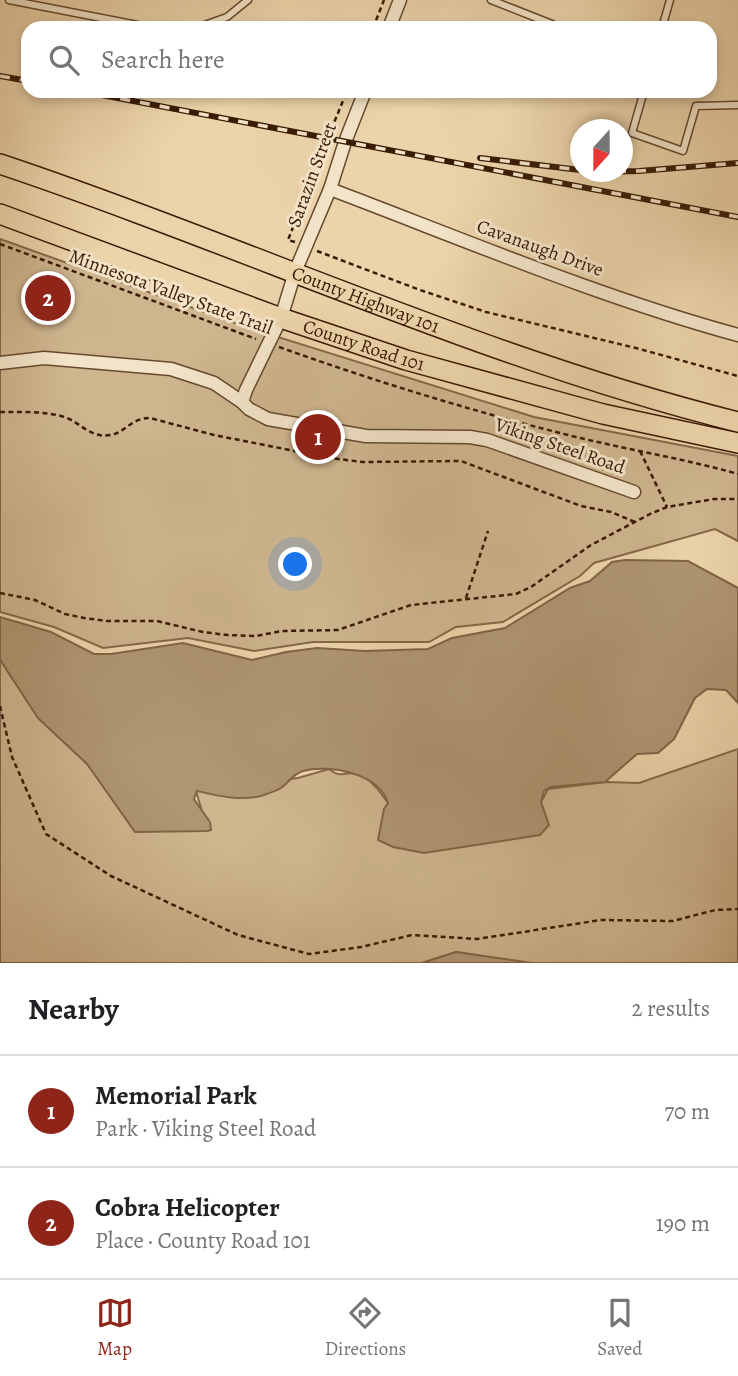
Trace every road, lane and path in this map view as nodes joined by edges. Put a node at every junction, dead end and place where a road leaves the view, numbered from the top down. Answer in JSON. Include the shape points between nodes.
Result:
{"nodes":[{"id":1,"x":9,"y":0,"type":"edge"},
{"id":2,"x":248,"y":0,"type":"edge"},
{"id":3,"x":384,"y":0,"type":"edge"},
{"id":4,"x":400,"y":0,"type":"edge"},
{"id":5,"x":491,"y":0,"type":"edge"},
{"id":6,"x":670,"y":0,"type":"edge"},
{"id":7,"x":117,"y":21,"type":"edge"},
{"id":8,"x":216,"y":21,"type":"edge"},
{"id":9,"x":376,"y":21,"type":"edge"},
{"id":10,"x":392,"y":21,"type":"edge"},
{"id":11,"x":544,"y":21,"type":"edge"},
{"id":12,"x":664,"y":21,"type":"edge"},
{"id":13,"x":344,"y":98,"type":"edge"},
{"id":14,"x":362,"y":98,"type":"edge"},
{"id":15,"x":643,"y":98,"type":"edge"},
{"id":16,"x":738,"y":105,"type":"edge"},
{"id":17,"x":0,"y":164,"type":"edge"},
{"id":18,"x":330,"y":190,"type":"junction"},
{"id":19,"x":0,"y":214,"type":"edge"},
{"id":20,"x":0,"y":244,"type":"edge"},
{"id":21,"x":306,"y":247,"type":"junction"},
{"id":22,"x":295,"y":272,"type":"junction"},
{"id":23,"x":281,"y":318,"type":"junction"},
{"id":24,"x":738,"y":335,"type":"edge"},
{"id":25,"x":268,"y":344,"type":"junction"},
{"id":26,"x":0,"y":363,"type":"edge"},
{"id":27,"x":738,"y":376,"type":"edge"},
{"id":28,"x":242,"y":402,"type":"junction"},
{"id":29,"x":0,"y":412,"type":"edge"},
{"id":30,"x":738,"y":422,"type":"edge"},
{"id":31,"x":738,"y":443,"type":"edge"},
{"id":32,"x":640,"y":452,"type":"junction"},
{"id":33,"x":738,"y":474,"type":"edge"},
{"id":34,"x":634,"y":492,"type":"dead end"},
{"id":35,"x":738,"y":499,"type":"edge"},
{"id":36,"x":667,"y":507,"type":"junction"},
{"id":37,"x":635,"y":522,"type":"junction"},
{"id":38,"x":488,"y":531,"type":"dead end"},
{"id":39,"x":0,"y":593,"type":"edge"},
{"id":40,"x":466,"y":598,"type":"junction"},
{"id":41,"x":0,"y":706,"type":"edge"},
{"id":42,"x":738,"y":909,"type":"edge"}],
"edges":[{"from":1,"to":7,"type":"lane"},
{"from":2,"to":8,"type":"lane"},
{"from":3,"to":9,"type":"path"},
{"from":4,"to":10,"type":"street"},
{"from":5,"to":11,"type":"lane"},
{"from":6,"to":12,"type":"lane"},
{"from":13,"to":21,"type":"path","via":[[331,130],[332,139],[288,240]]},
{"from":14,"to":18,"type":"street","name":"Sarazin Street"},
{"from":15,"to":16,"type":"lane","via":[[632,133],[682,151],[696,106]]},
{"from":17,"to":22,"type":"main road","name":"County Highway 101"},
{"from":18,"to":21,"type":"street","name":"Sarazin Street"},
{"from":18,"to":24,"type":"street","name":"Cavanaugh Drive","via":[[592,288]]},
{"from":19,"to":23,"type":"main road","name":"County Road 101"},
{"from":20,"to":25,"type":"path","name":"Minnesota Valley State Trail"},
{"from":21,"to":22,"type":"street","name":"Sarazin Street"},
{"from":21,"to":27,"type":"path","via":[[486,312]]},
{"from":22,"to":23,"type":"street"},
{"from":22,"to":30,"type":"main road","name":"County Highway 101","via":[[554,367]]},
{"from":23,"to":25,"type":"street"},
{"from":23,"to":31,"type":"main road","name":"County Road 101","via":[[519,393]]},
{"from":25,"to":28,"type":"street"},
{"from":25,"to":32,"type":"path","name":"Minnesota Valley State Trail","via":[[468,409]]},
{"from":26,"to":28,"type":"street","name":"Viking Steel Road","via":[[44,358],[171,369],[214,383]]},
{"from":28,"to":34,"type":"street","name":"Viking Steel Road","via":[[268,419],[366,436],[487,440]]},
{"from":29,"to":37,"type":"path","via":[[60,415],[90,434],[112,435],[139,418],[150,418],[341,459],[461,461]]},
{"from":32,"to":33,"type":"path","name":"Minnesota Valley State Trail"},
{"from":32,"to":36,"type":"path"},
{"from":35,"to":36,"type":"path"},
{"from":36,"to":37,"type":"path"},
{"from":37,"to":40,"type":"path","via":[[516,594]]},
{"from":38,"to":40,"type":"path"},
{"from":39,"to":40,"type":"path","via":[[84,618],[157,621],[256,636],[338,630],[411,606]]},
{"from":41,"to":42,"type":"path","via":[[12,757],[46,834],[111,876],[238,935],[309,954],[412,935],[477,939],[601,919],[673,921]]}]}
